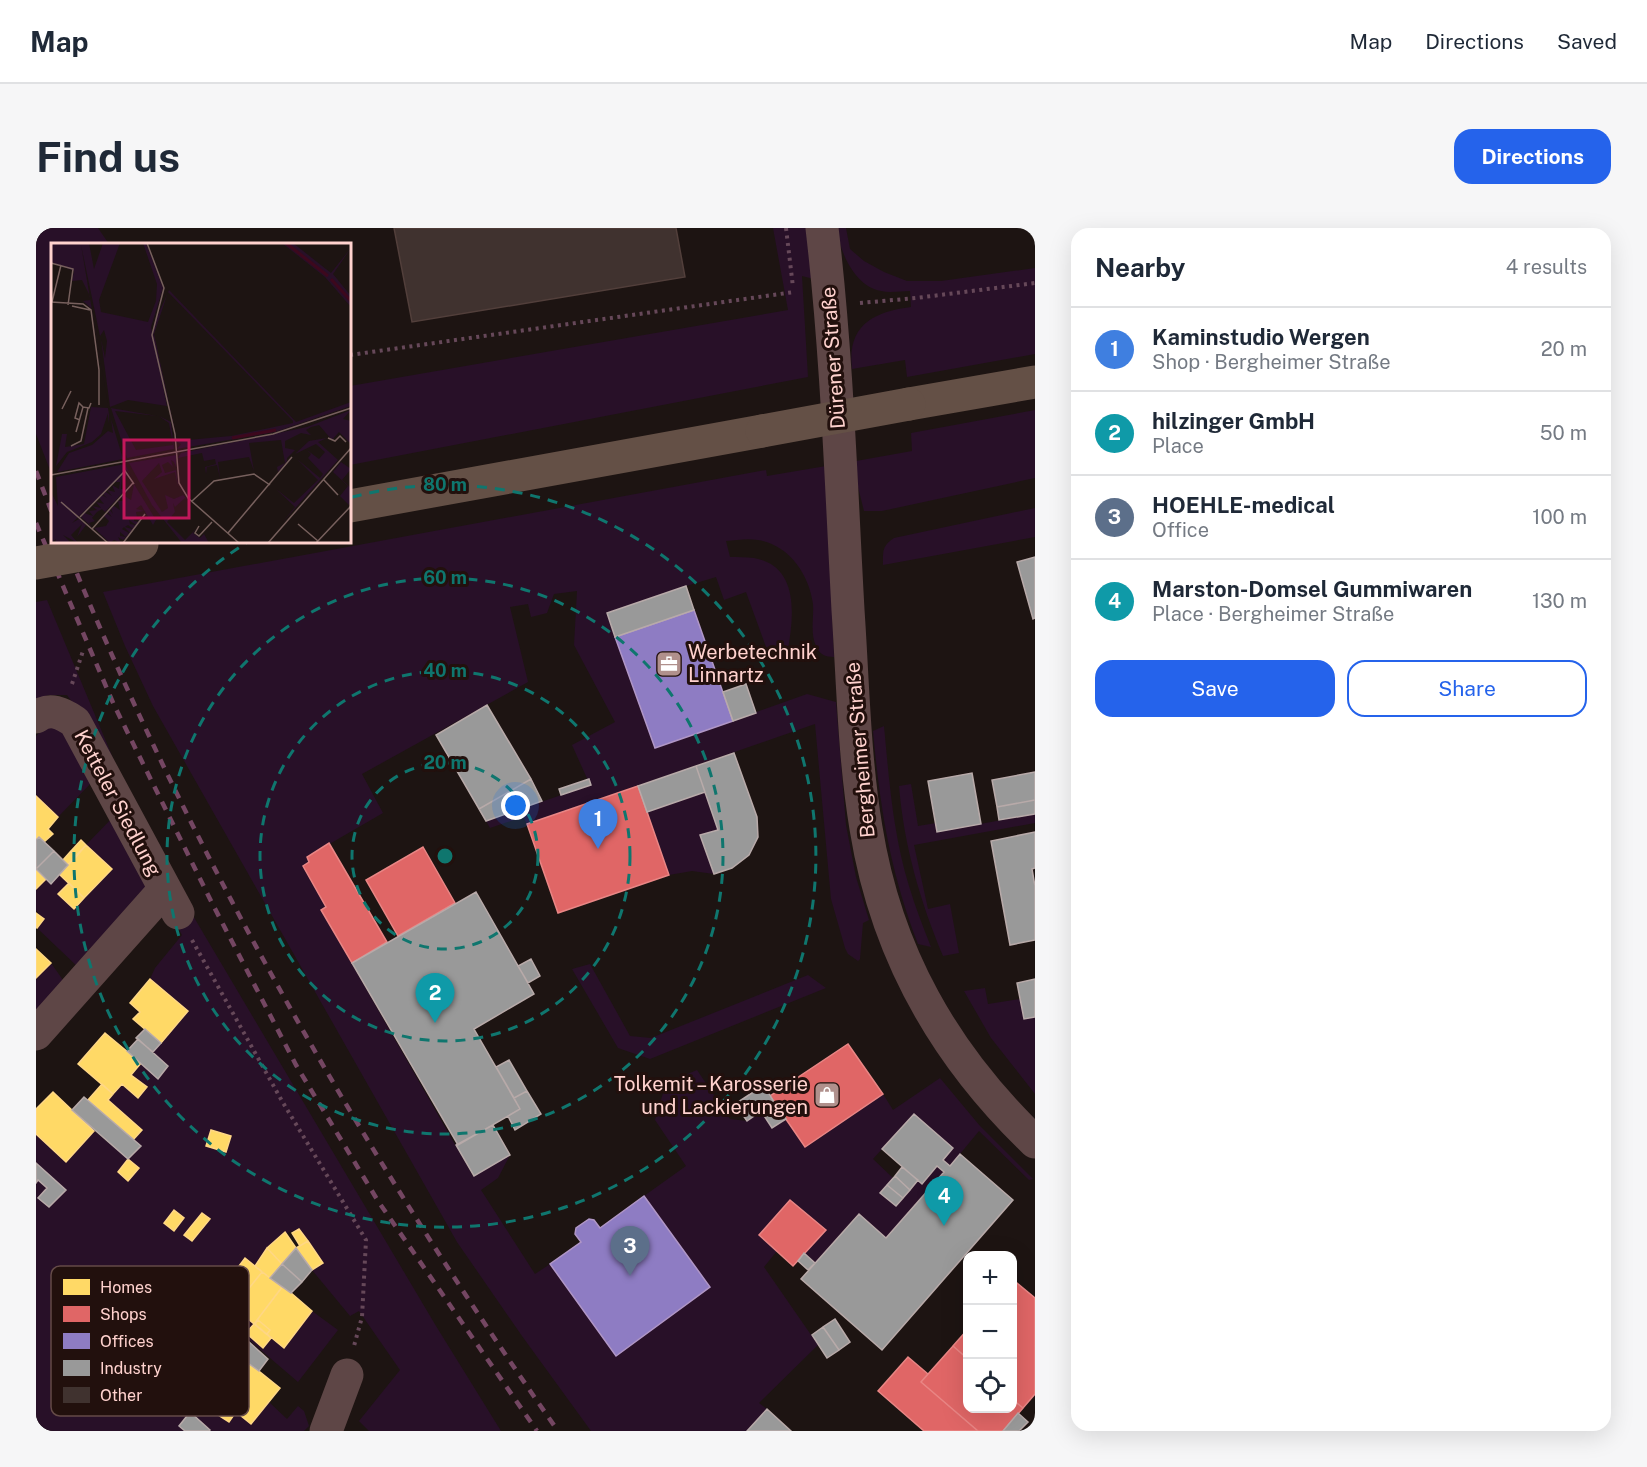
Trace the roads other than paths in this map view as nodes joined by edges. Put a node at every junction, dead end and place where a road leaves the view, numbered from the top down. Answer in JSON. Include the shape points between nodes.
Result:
{"nodes":[{"id":1,"x":822,"y":228,"type":"edge"},
{"id":2,"x":1035,"y":382,"type":"edge"},
{"id":3,"x":841,"y":488,"type":"joint"},
{"id":4,"x":351,"y":506,"type":"edge"},
{"id":5,"x":149,"y":543,"type":"edge"},
{"id":6,"x":36,"y":563,"type":"edge"},
{"id":7,"x":36,"y":717,"type":"edge"},
{"id":8,"x":36,"y":1034,"type":"edge"},
{"id":9,"x":1035,"y":1142,"type":"edge"},
{"id":10,"x":348,"y":1375,"type":"road end"},
{"id":11,"x":326,"y":1431,"type":"edge"}],
"edges":[{"from":1,"to":3,"type":"street","name":"Dürener Straße"},
{"from":2,"to":4,"type":"main road","bridge":true},
{"from":3,"to":9,"type":"street","name":"Bergheimer Straße","via":[[861,792],[869,847],[884,902],[909,970],[942,1032],[974,1078]]},
{"from":5,"to":6,"type":"main road","bridge":true},
{"from":7,"to":8,"type":"street","name":"Ketteler Siedlung","via":[[50,711],[75,722],[171,901]]},
{"from":10,"to":11,"type":"street"}]}
